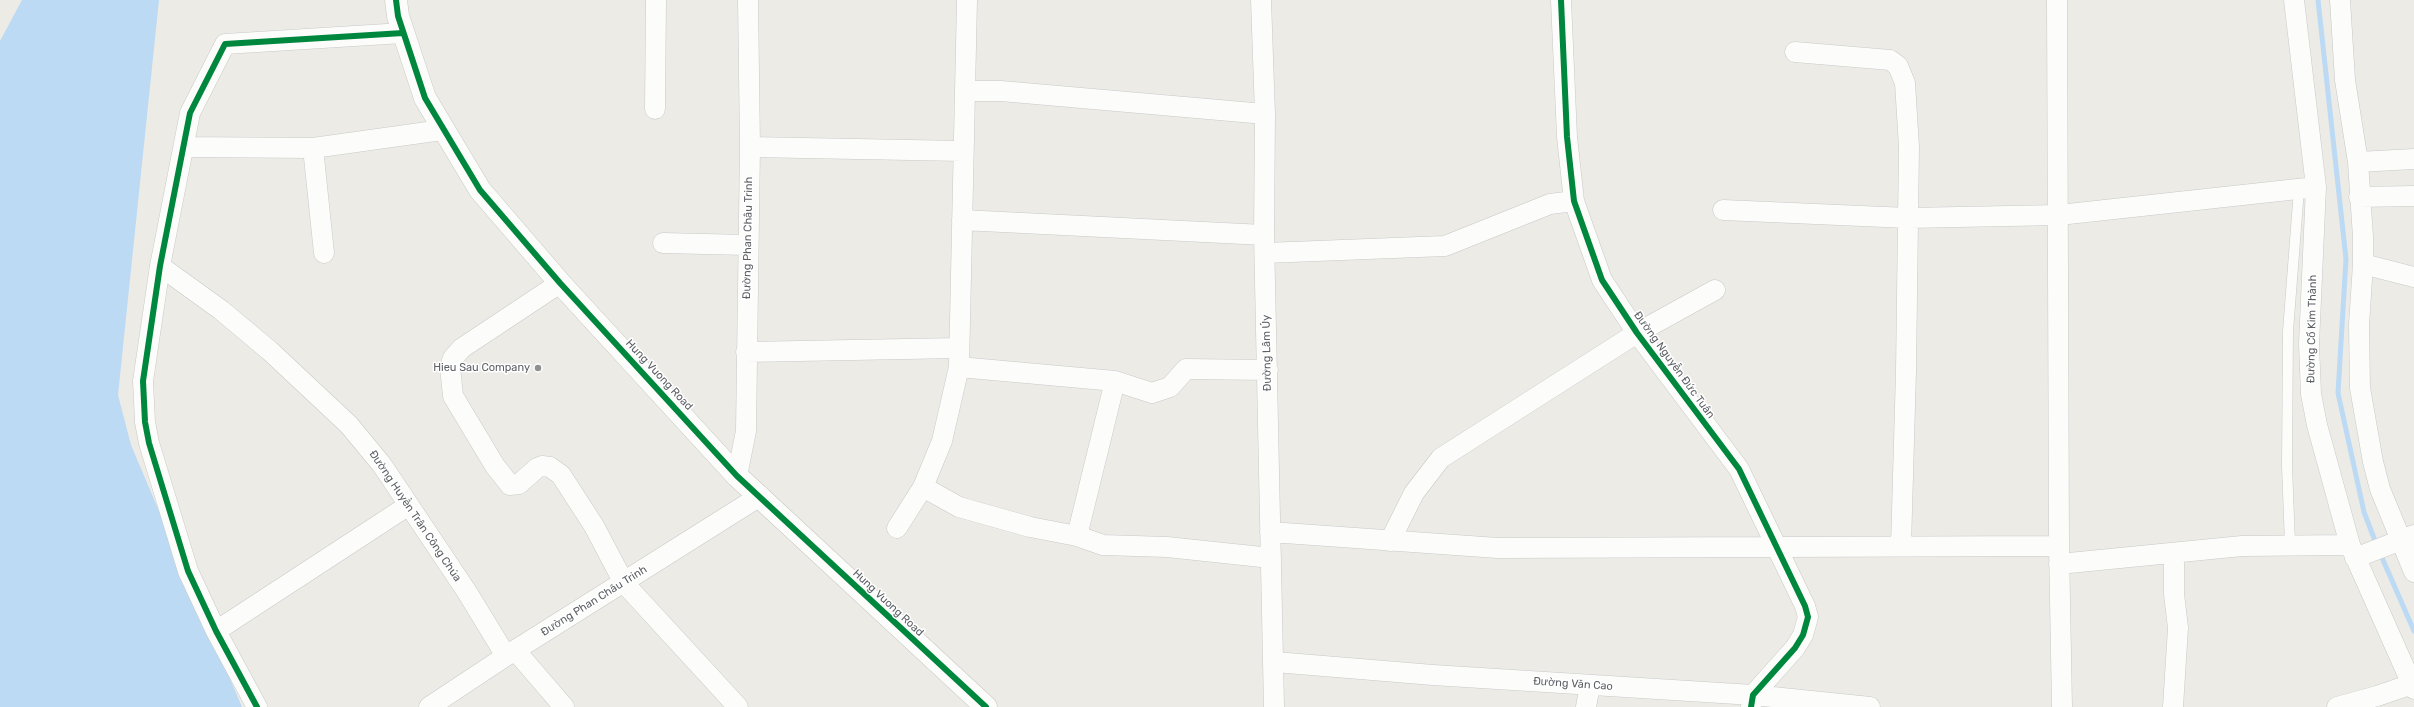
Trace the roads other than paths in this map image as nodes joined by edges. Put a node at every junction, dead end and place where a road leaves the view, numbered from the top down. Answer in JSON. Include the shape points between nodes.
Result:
{"nodes":[{"id":1,"x":396,"y":0,"type":"edge"},
{"id":2,"x":656,"y":0,"type":"edge"},
{"id":3,"x":748,"y":0,"type":"edge"},
{"id":4,"x":967,"y":0,"type":"edge"},
{"id":5,"x":1261,"y":0,"type":"edge"},
{"id":6,"x":1561,"y":0,"type":"edge"},
{"id":7,"x":2057,"y":0,"type":"edge"},
{"id":8,"x":2294,"y":0,"type":"edge"},
{"id":9,"x":2340,"y":0,"type":"edge"},
{"id":10,"x":403,"y":33,"type":"junction"},
{"id":11,"x":1795,"y":52,"type":"dead end"},
{"id":12,"x":967,"y":90,"type":"junction"},
{"id":13,"x":655,"y":109,"type":"dead end"},
{"id":14,"x":1265,"y":114,"type":"junction"},
{"id":15,"x":442,"y":130,"type":"junction"},
{"id":16,"x":184,"y":147,"type":"junction"},
{"id":17,"x":750,"y":147,"type":"junction"},
{"id":18,"x":313,"y":148,"type":"junction"},
{"id":19,"x":963,"y":151,"type":"junction"},
{"id":20,"x":2414,"y":159,"type":"edge"},
{"id":21,"x":2358,"y":162,"type":"junction"},
{"id":22,"x":2307,"y":188,"type":"junction"},
{"id":23,"x":2359,"y":196,"type":"junction"},
{"id":24,"x":2414,"y":196,"type":"edge"},
{"id":25,"x":1574,"y":201,"type":"junction"},
{"id":26,"x":1723,"y":210,"type":"dead end"},
{"id":27,"x":2059,"y":215,"type":"junction"},
{"id":28,"x":1908,"y":218,"type":"junction"},
{"id":29,"x":962,"y":220,"type":"junction"},
{"id":30,"x":663,"y":243,"type":"dead end"},
{"id":31,"x":747,"y":244,"type":"junction"},
{"id":32,"x":1265,"y":244,"type":"junction"},
{"id":33,"x":324,"y":253,"type":"dead end"},
{"id":34,"x":2364,"y":264,"type":"junction"},
{"id":35,"x":160,"y":266,"type":"junction"},
{"id":36,"x":2414,"y":277,"type":"edge"},
{"id":37,"x":560,"y":283,"type":"junction"},
{"id":38,"x":1715,"y":290,"type":"dead end"},
{"id":39,"x":1637,"y":333,"type":"junction"},
{"id":40,"x":746,"y":352,"type":"junction"},
{"id":41,"x":959,"y":358,"type":"junction"},
{"id":42,"x":1268,"y":370,"type":"junction"},
{"id":43,"x":1115,"y":381,"type":"junction"},
{"id":44,"x":737,"y":476,"type":"junction"},
{"id":45,"x":923,"y":487,"type":"junction"},
{"id":46,"x":760,"y":496,"type":"junction"},
{"id":47,"x":409,"y":505,"type":"junction"},
{"id":48,"x":897,"y":528,"type":"dead end"},
{"id":49,"x":1270,"y":532,"type":"junction"},
{"id":50,"x":1077,"y":536,"type":"junction"},
{"id":51,"x":1390,"y":541,"type":"junction"},
{"id":52,"x":2402,"y":541,"type":"edge"},
{"id":53,"x":2290,"y":544,"type":"junction"},
{"id":54,"x":1777,"y":546,"type":"junction"},
{"id":55,"x":1901,"y":546,"type":"junction"},
{"id":56,"x":2358,"y":552,"type":"junction"},
{"id":57,"x":2174,"y":554,"type":"junction"},
{"id":58,"x":2059,"y":555,"type":"junction"},
{"id":59,"x":1271,"y":558,"type":"junction"},
{"id":60,"x":2414,"y":572,"type":"edge"},
{"id":61,"x":624,"y":583,"type":"junction"},
{"id":62,"x":216,"y":631,"type":"junction"},
{"id":63,"x":510,"y":653,"type":"junction"},
{"id":64,"x":1275,"y":662,"type":"junction"},
{"id":65,"x":1590,"y":685,"type":"junction"},
{"id":66,"x":2413,"y":687,"type":"edge"},
{"id":67,"x":1752,"y":701,"type":"edge"},
{"id":68,"x":257,"y":707,"type":"edge"},
{"id":69,"x":429,"y":707,"type":"edge"},
{"id":70,"x":564,"y":707,"type":"edge"},
{"id":71,"x":738,"y":707,"type":"edge"},
{"id":72,"x":985,"y":707,"type":"edge"},
{"id":73,"x":1274,"y":707,"type":"edge"},
{"id":74,"x":1586,"y":707,"type":"edge"},
{"id":75,"x":1870,"y":707,"type":"edge"},
{"id":76,"x":2062,"y":707,"type":"edge"},
{"id":77,"x":2173,"y":707,"type":"edge"},
{"id":78,"x":2337,"y":707,"type":"edge"}],
"edges":[{"from":1,"to":10,"type":"street","name":"Hung Vuong Road"},
{"from":2,"to":13,"type":"street"},
{"from":3,"to":17,"type":"street","name":"Đường Phan Châu Trinh"},
{"from":4,"to":12,"type":"street"},
{"from":5,"to":14,"type":"street","name":"Đường Lâm Úy"},
{"from":6,"to":25,"type":"street","name":"Đường Nguyễn Đức Tuân","via":[[1567,137]]},
{"from":7,"to":27,"type":"street"},
{"from":8,"to":22,"type":"street","name":"Đường Cổ Kim Thành"},
{"from":9,"to":21,"type":"street","via":[[2345,80]]},
{"from":10,"to":15,"type":"street","name":"Hung Vuong Road","via":[[425,98]]},
{"from":10,"to":16,"type":"street","via":[[225,44],[190,113]]},
{"from":11,"to":28,"type":"street","via":[[1890,60],[1898,66],[1905,90],[1909,147]]},
{"from":12,"to":14,"type":"street"},
{"from":12,"to":19,"type":"street"},
{"from":14,"to":32,"type":"street","name":"Đường Lâm Úy"},
{"from":15,"to":18,"type":"street"},
{"from":15,"to":37,"type":"street","name":"Hung Vuong Road","via":[[480,190]]},
{"from":16,"to":18,"type":"street"},
{"from":16,"to":35,"type":"street"},
{"from":17,"to":19,"type":"street"},
{"from":17,"to":31,"type":"street","name":"Đường Phan Châu Trinh"},
{"from":18,"to":33,"type":"street"},
{"from":19,"to":29,"type":"street"},
{"from":20,"to":21,"type":"street"},
{"from":21,"to":23,"type":"street"},
{"from":22,"to":27,"type":"street"},
{"from":22,"to":53,"type":"lane","via":[[2288,331],[2287,466]]},
{"from":22,"to":56,"type":"street","name":"Đường Cổ Kim Thành","via":[[2311,394],[2317,425]]},
{"from":23,"to":24,"type":"street"},
{"from":23,"to":34,"type":"street"},
{"from":25,"to":32,"type":"street","via":[[1550,204],[1445,246]]},
{"from":25,"to":39,"type":"street","name":"Đường Nguyễn Đức Tuân","via":[[1602,280]]},
{"from":26,"to":28,"type":"street"},
{"from":27,"to":28,"type":"street"},
{"from":27,"to":58,"type":"street"},
{"from":28,"to":55,"type":"street"},
{"from":29,"to":32,"type":"street"},
{"from":29,"to":41,"type":"street"},
{"from":30,"to":31,"type":"street"},
{"from":31,"to":40,"type":"street","name":"Đường Phan Châu Trinh"},
{"from":32,"to":42,"type":"street","name":"Đường Lâm Úy"},
{"from":34,"to":36,"type":"street"},
{"from":34,"to":52,"type":"street","via":[[2359,325],[2360,388],[2378,482]]},
{"from":35,"to":47,"type":"street","name":"Đường Huyền Trân Công Chúa","via":[[221,310],[270,351],[349,425],[382,465]]},
{"from":35,"to":62,"type":"street","via":[[143,381],[145,422],[188,571]]},
{"from":37,"to":44,"type":"street","name":"Hung Vuong Road"},
{"from":37,"to":61,"type":"street","via":[[462,348],[453,358],[450,367],[451,387],[453,396],[469,425],[510,485],[519,484],[542,466],[550,467],[561,475],[594,526]]},
{"from":38,"to":39,"type":"street"},
{"from":39,"to":51,"type":"street","via":[[1441,458],[1414,493]]},
{"from":39,"to":54,"type":"street","name":"Đường Nguyễn Đức Tuân","via":[[1739,469]]},
{"from":40,"to":41,"type":"street"},
{"from":40,"to":44,"type":"street","name":"Đường Phan Châu Trinh","via":[[746,431]]},
{"from":41,"to":43,"type":"street"},
{"from":41,"to":45,"type":"street","via":[[942,440]]},
{"from":42,"to":43,"type":"street","via":[[1186,369],[1170,387],[1152,393]]},
{"from":42,"to":49,"type":"street","name":"Đường Lâm Úy"},
{"from":43,"to":50,"type":"street"},
{"from":44,"to":46,"type":"street","name":"Hung Vuong Road"},
{"from":45,"to":48,"type":"street"},
{"from":45,"to":50,"type":"street","via":[[960,507],[1030,527]]},
{"from":46,"to":61,"type":"street","name":"Đường Phan Châu Trinh"},
{"from":46,"to":72,"type":"street","name":"Hung Vuong Road"},
{"from":47,"to":62,"type":"street"},
{"from":47,"to":63,"type":"street","name":"Đường Huyền Trân Công Chúa"},
{"from":49,"to":51,"type":"street"},
{"from":49,"to":59,"type":"street","name":"Đường Lâm Úy"},
{"from":50,"to":59,"type":"street","via":[[1103,544],[1167,547]]},
{"from":51,"to":54,"type":"street","via":[[1498,548]]},
{"from":52,"to":56,"type":"street"},
{"from":52,"to":60,"type":"street"},
{"from":53,"to":56,"type":"street"},
{"from":53,"to":57,"type":"street","via":[[2242,546]]},
{"from":54,"to":55,"type":"street"},
{"from":54,"to":67,"type":"street","name":"Đường Nguyễn Đức Tuân","via":[[1806,606],[1807,626],[1795,648]]},
{"from":55,"to":58,"type":"street"},
{"from":56,"to":66,"type":"street","name":"Đường Cổ Kim Thành"},
{"from":57,"to":58,"type":"street"},
{"from":57,"to":77,"type":"street","via":[[2174,594],[2178,628]]},
{"from":58,"to":76,"type":"street"},
{"from":59,"to":64,"type":"street","name":"Đường Lâm Úy"},
{"from":61,"to":63,"type":"street","name":"Đường Phan Châu Trinh"},
{"from":61,"to":71,"type":"street"},
{"from":62,"to":68,"type":"street"},
{"from":63,"to":69,"type":"street","name":"Đường Phan Châu Trinh"},
{"from":63,"to":70,"type":"street","name":"Đường Huyền Trân Công Chúa"},
{"from":64,"to":65,"type":"street","name":"Đường Văn Cao","via":[[1433,676]]},
{"from":64,"to":73,"type":"street","name":"Đường Lâm Úy"},
{"from":65,"to":67,"type":"street","name":"Đường Văn Cao"},
{"from":65,"to":74,"type":"street"},
{"from":66,"to":78,"type":"street"},
{"from":67,"to":75,"type":"street","name":"Đường Văn Cao"}]}
